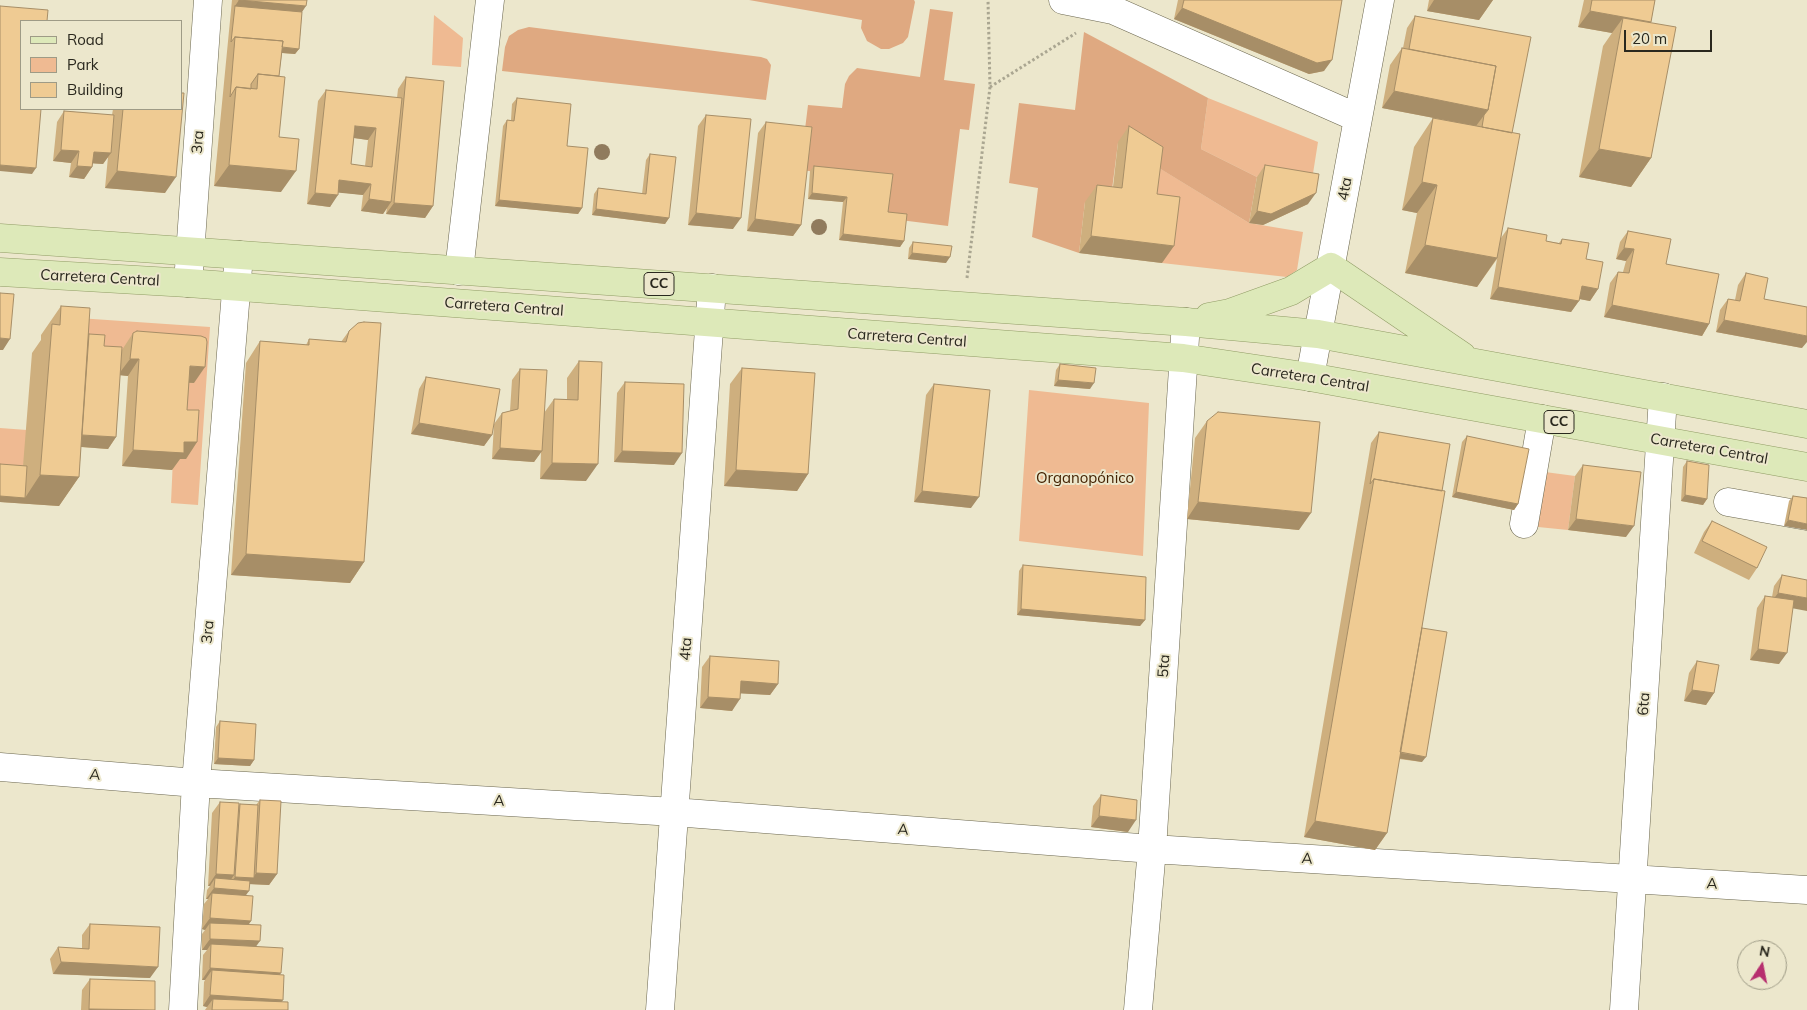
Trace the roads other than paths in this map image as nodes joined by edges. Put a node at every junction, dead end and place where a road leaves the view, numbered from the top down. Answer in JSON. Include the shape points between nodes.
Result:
{"nodes":[{"id":1,"x":208,"y":0,"type":"edge"},
{"id":2,"x":490,"y":0,"type":"edge"},
{"id":3,"x":1063,"y":0,"type":"edge"},
{"id":4,"x":1380,"y":0,"type":"edge"},
{"id":5,"x":1358,"y":118,"type":"junction"},
{"id":6,"x":0,"y":238,"type":"edge"},
{"id":7,"x":190,"y":251,"type":"junction"},
{"id":8,"x":239,"y":255,"type":"junction"},
{"id":9,"x":1330,"y":267,"type":"junction"},
{"id":10,"x":459,"y":271,"type":"junction"},
{"id":11,"x":0,"y":272,"type":"edge"},
{"id":12,"x":188,"y":283,"type":"junction"},
{"id":13,"x":236,"y":287,"type":"junction"},
{"id":14,"x":712,"y":288,"type":"junction"},
{"id":15,"x":1186,"y":322,"type":"junction"},
{"id":16,"x":709,"y":323,"type":"junction"},
{"id":17,"x":1318,"y":334,"type":"junction"},
{"id":18,"x":1183,"y":358,"type":"junction"},
{"id":19,"x":1469,"y":362,"type":"junction"},
{"id":20,"x":1310,"y":377,"type":"junction"},
{"id":21,"x":1663,"y":397,"type":"junction"},
{"id":22,"x":1542,"y":419,"type":"junction"},
{"id":23,"x":1807,"y":424,"type":"edge"},
{"id":24,"x":1661,"y":440,"type":"junction"},
{"id":25,"x":1807,"y":467,"type":"edge"},
{"id":26,"x":1728,"y":502,"type":"dead end"},
{"id":27,"x":1807,"y":516,"type":"edge"},
{"id":28,"x":1524,"y":524,"type":"dead end"},
{"id":29,"x":0,"y":767,"type":"edge"},
{"id":30,"x":196,"y":783,"type":"junction"},
{"id":31,"x":674,"y":812,"type":"junction"},
{"id":32,"x":1152,"y":849,"type":"junction"},
{"id":33,"x":1632,"y":879,"type":"junction"},
{"id":34,"x":1807,"y":890,"type":"edge"},
{"id":35,"x":183,"y":1010,"type":"edge"},
{"id":36,"x":660,"y":1010,"type":"edge"},
{"id":37,"x":1138,"y":1010,"type":"edge"},
{"id":38,"x":1624,"y":1010,"type":"edge"}],
"edges":[{"from":1,"to":7,"type":"street","name":"3ra"},
{"from":2,"to":10,"type":"street"},
{"from":3,"to":5,"type":"street","via":[[1113,10]]},
{"from":4,"to":5,"type":"street","name":"4ta"},
{"from":5,"to":9,"type":"street","name":"4ta"},
{"from":6,"to":7,"type":"main road","number":"CC"},
{"from":7,"to":8,"type":"main road","number":"CC"},
{"from":7,"to":12,"type":"street","name":"3ra"},
{"from":8,"to":10,"type":"main road","number":"CC"},
{"from":8,"to":13,"type":"street","name":"3ra"},
{"from":9,"to":15,"type":"main road","via":[[1291,291],[1230,313]]},
{"from":9,"to":17,"type":"street","name":"4ta"},
{"from":9,"to":19,"type":"main road"},
{"from":10,"to":14,"type":"main road","number":"CC"},
{"from":11,"to":12,"type":"main road","name":"Carretera Central","number":"CC"},
{"from":12,"to":13,"type":"main road","name":"Carretera Central","number":"CC"},
{"from":13,"to":16,"type":"main road","name":"Carretera Central","number":"CC"},
{"from":13,"to":30,"type":"street","name":"3ra"},
{"from":14,"to":15,"type":"main road","number":"CC"},
{"from":14,"to":16,"type":"street","name":"4ta"},
{"from":15,"to":17,"type":"main road","number":"CC"},
{"from":15,"to":18,"type":"street","name":"5ta"},
{"from":16,"to":18,"type":"main road","name":"Carretera Central","number":"CC"},
{"from":16,"to":31,"type":"street","name":"4ta"},
{"from":17,"to":19,"type":"main road","number":"CC"},
{"from":17,"to":20,"type":"street","name":"4ta"},
{"from":18,"to":20,"type":"main road","name":"Carretera Central","number":"CC"},
{"from":18,"to":32,"type":"street","name":"5ta"},
{"from":19,"to":21,"type":"main road","number":"CC"},
{"from":20,"to":22,"type":"main road","name":"Carretera Central","number":"CC"},
{"from":21,"to":23,"type":"main road","number":"CC"},
{"from":21,"to":24,"type":"street","name":"6ta"},
{"from":22,"to":24,"type":"main road","name":"Carretera Central","number":"CC"},
{"from":22,"to":28,"type":"street"},
{"from":24,"to":25,"type":"main road","name":"Carretera Central","number":"CC"},
{"from":24,"to":33,"type":"street","name":"6ta"},
{"from":26,"to":27,"type":"street"},
{"from":29,"to":30,"type":"street","name":"A"},
{"from":30,"to":31,"type":"street","name":"A"},
{"from":30,"to":35,"type":"street","name":"3ra"},
{"from":31,"to":32,"type":"street","name":"A"},
{"from":31,"to":36,"type":"street","name":"4ta"},
{"from":32,"to":33,"type":"street","name":"A"},
{"from":32,"to":37,"type":"street","name":"5ta"},
{"from":33,"to":34,"type":"street","name":"A"},
{"from":33,"to":38,"type":"street","name":"6ta"}]}
